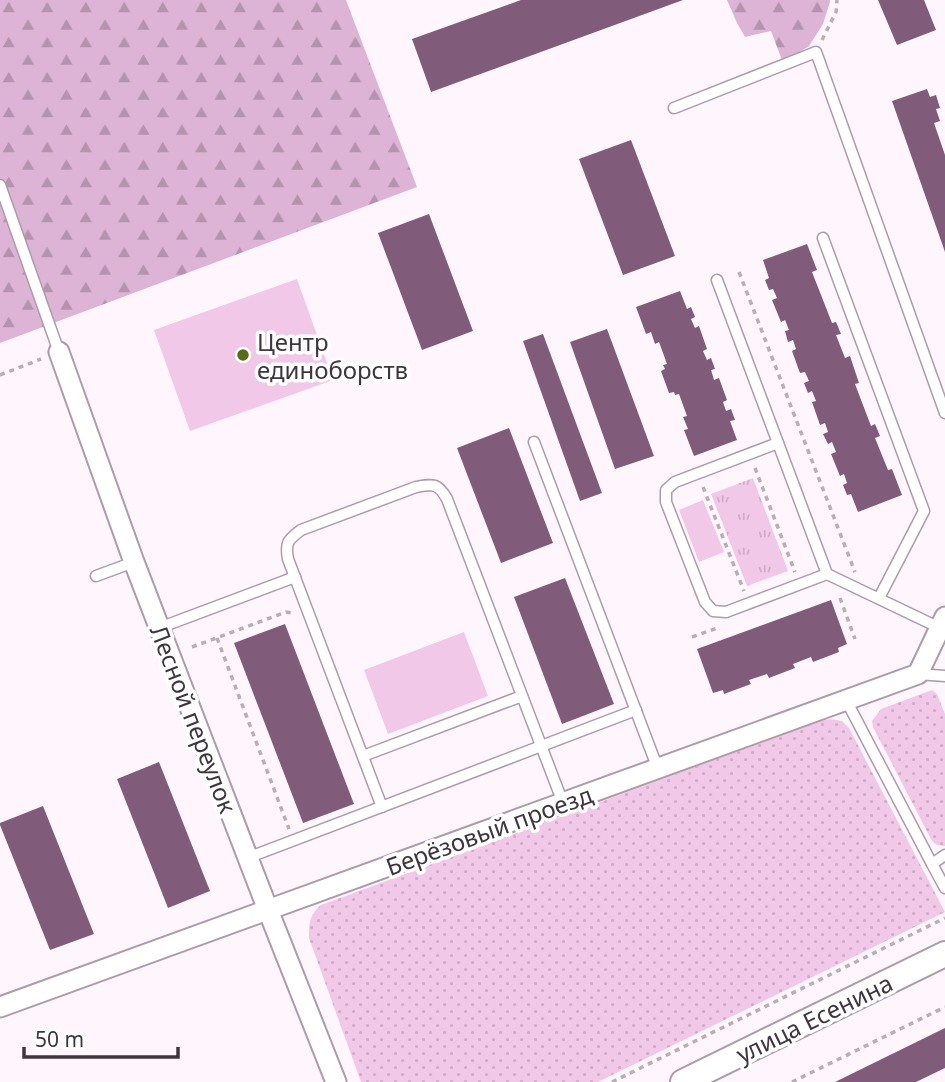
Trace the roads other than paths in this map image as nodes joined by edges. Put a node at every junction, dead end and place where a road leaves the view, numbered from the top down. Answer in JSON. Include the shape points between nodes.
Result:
{"nodes":[{"id":1,"x":674,"y":107,"type":"dead end"},
{"id":2,"x":0,"y":185,"type":"edge"},
{"id":3,"x":823,"y":238,"type":"dead end"},
{"id":4,"x":717,"y":280,"type":"dead end"},
{"id":5,"x":60,"y":352,"type":"joint"},
{"id":6,"x":945,"y":414,"type":"edge"},
{"id":7,"x":534,"y":442,"type":"dead end"},
{"id":8,"x":778,"y":443,"type":"junction"},
{"id":9,"x":134,"y":562,"type":"junction"},
{"id":10,"x":827,"y":573,"type":"junction"},
{"id":11,"x":96,"y":576,"type":"dead end"},
{"id":12,"x":295,"y":577,"type":"junction"},
{"id":13,"x":879,"y":598,"type":"junction"},
{"id":14,"x":942,"y":623,"type":"edge"},
{"id":15,"x":159,"y":628,"type":"junction"},
{"id":16,"x":918,"y":674,"type":"junction"},
{"id":17,"x":945,"y":676,"type":"edge"},
{"id":18,"x":522,"y":696,"type":"junction"},
{"id":19,"x":846,"y":700,"type":"junction"},
{"id":20,"x":636,"y":710,"type":"junction"},
{"id":21,"x":541,"y":746,"type":"junction"},
{"id":22,"x":363,"y":756,"type":"junction"},
{"id":23,"x":658,"y":769,"type":"junction"},
{"id":24,"x":563,"y":803,"type":"junction"},
{"id":25,"x":382,"y":807,"type":"junction"},
{"id":26,"x":945,"y":855,"type":"edge"},
{"id":27,"x":247,"y":858,"type":"junction"},
{"id":28,"x":932,"y":864,"type":"junction"},
{"id":29,"x":945,"y":888,"type":"edge"},
{"id":30,"x":268,"y":910,"type":"junction"},
{"id":31,"x":945,"y":954,"type":"edge"},
{"id":32,"x":0,"y":1007,"type":"edge"},
{"id":33,"x":336,"y":1082,"type":"edge"},
{"id":34,"x":683,"y":1082,"type":"edge"}],
"edges":[{"from":1,"to":6,"type":"lane","via":[[816,52]]},
{"from":2,"to":5,"type":"lane"},
{"from":3,"to":13,"type":"lane","via":[[924,511]]},
{"from":4,"to":8,"type":"lane"},
{"from":5,"to":9,"type":"street","name":"Лесной переулок"},
{"from":7,"to":20,"type":"lane"},
{"from":8,"to":10,"type":"lane"},
{"from":8,"to":10,"type":"lane","via":[[675,482],[666,490],[666,502],[705,602],[713,611],[726,612]]},
{"from":9,"to":11,"type":"lane"},
{"from":9,"to":15,"type":"street","name":"Лесной переулок"},
{"from":10,"to":13,"type":"lane"},
{"from":12,"to":15,"type":"lane"},
{"from":12,"to":18,"type":"lane","via":[[286,547],[301,530],[416,486],[441,488]]},
{"from":12,"to":22,"type":"lane"},
{"from":13,"to":14,"type":"lane"},
{"from":14,"to":16,"type":"street"},
{"from":15,"to":27,"type":"street","name":"Лесной переулок"},
{"from":16,"to":17,"type":"lane"},
{"from":16,"to":19,"type":"street","name":"Берёзовый проезд"},
{"from":18,"to":21,"type":"lane"},
{"from":18,"to":22,"type":"lane"},
{"from":19,"to":23,"type":"street","name":"Берёзовый проезд"},
{"from":19,"to":28,"type":"lane"},
{"from":20,"to":21,"type":"lane"},
{"from":20,"to":23,"type":"lane"},
{"from":21,"to":24,"type":"lane"},
{"from":21,"to":25,"type":"lane"},
{"from":22,"to":25,"type":"lane"},
{"from":23,"to":24,"type":"street","name":"Берёзовый проезд"},
{"from":24,"to":30,"type":"street","name":"Берёзовый проезд"},
{"from":25,"to":27,"type":"lane"},
{"from":26,"to":28,"type":"lane"},
{"from":27,"to":30,"type":"street","name":"Лесной переулок"},
{"from":28,"to":29,"type":"lane"},
{"from":30,"to":32,"type":"street","name":"Берёзовый проезд"},
{"from":30,"to":33,"type":"street","name":"Лесной переулок"},
{"from":31,"to":34,"type":"street","name":"улица Есенина"}]}
